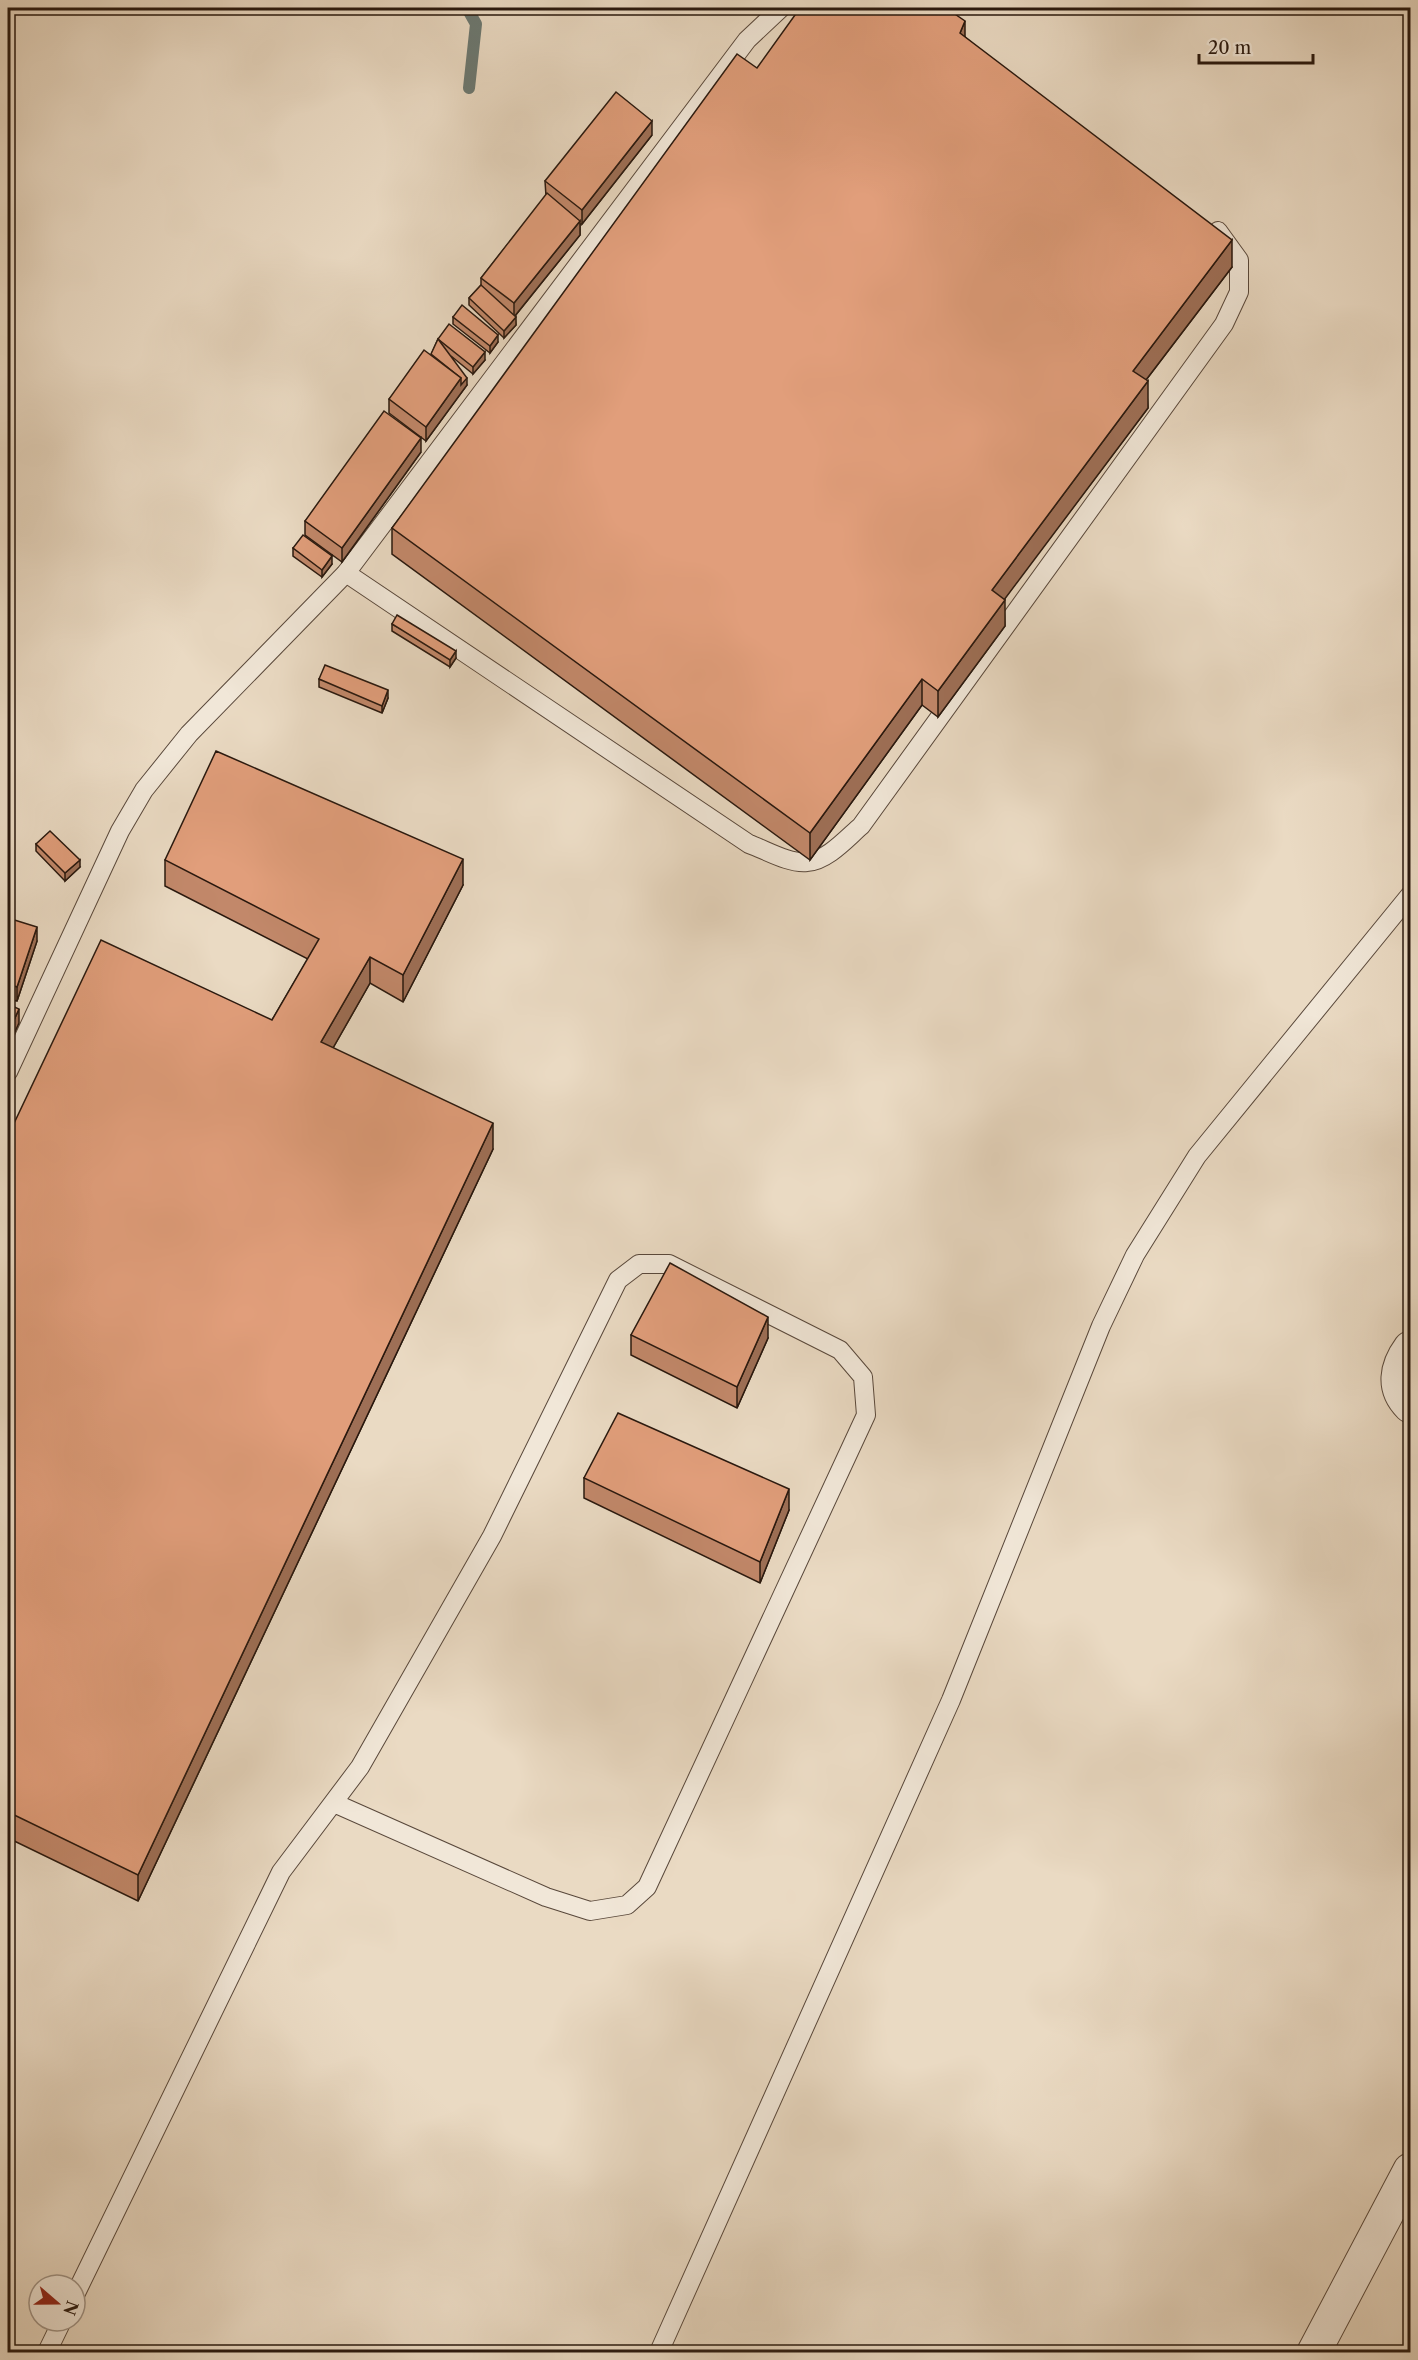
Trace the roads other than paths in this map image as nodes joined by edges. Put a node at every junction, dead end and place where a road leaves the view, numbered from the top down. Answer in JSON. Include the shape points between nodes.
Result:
{"nodes":[{"id":1,"x":781,"y":8,"type":"edge"},
{"id":2,"x":1203,"y":220,"type":"edge"},
{"id":3,"x":346,"y":573,"type":"junction"},
{"id":4,"x":1410,"y":895,"type":"edge"},
{"id":5,"x":8,"y":1072,"type":"edge"},
{"id":6,"x":1410,"y":1348,"type":"edge"},
{"id":7,"x":1410,"y":1406,"type":"edge"},
{"id":8,"x":333,"y":1803,"type":"junction"},
{"id":9,"x":1410,"y":2170,"type":"edge"},
{"id":10,"x":86,"y":2273,"type":"edge"},
{"id":11,"x":56,"y":2333,"type":"edge"},
{"id":12,"x":47,"y":2352,"type":"edge"},
{"id":13,"x":659,"y":2352,"type":"edge"},
{"id":14,"x":1314,"y":2352,"type":"edge"}],
"edges":[{"from":1,"to":3,"type":"lane","via":[[747,40]]},
{"from":2,"to":3,"type":"lane","via":[[1222,234],[1239,260],[1239,292],[1224,324],[861,826],[826,855],[808,862],[793,860],[749,844]]},
{"from":3,"to":5,"type":"lane","via":[[189,734],[144,790],[120,831]]},
{"from":4,"to":13,"type":"lane","via":[[1197,1156],[1135,1255],[1101,1326],[951,1700]]},
{"from":6,"to":7,"type":"street","via":[[1399,1373],[1398,1391]]},
{"from":8,"to":8,"type":"lane","via":[[360,1767],[492,1536],[618,1280],[639,1264],[669,1264],[840,1350],[863,1377],[866,1415],[648,1887],[627,1905],[590,1911],[546,1897]]},
{"from":8,"to":10,"type":"lane","via":[[281,1872]]},
{"from":9,"to":14,"type":"street"},
{"from":11,"to":12,"type":"lane"}]}
